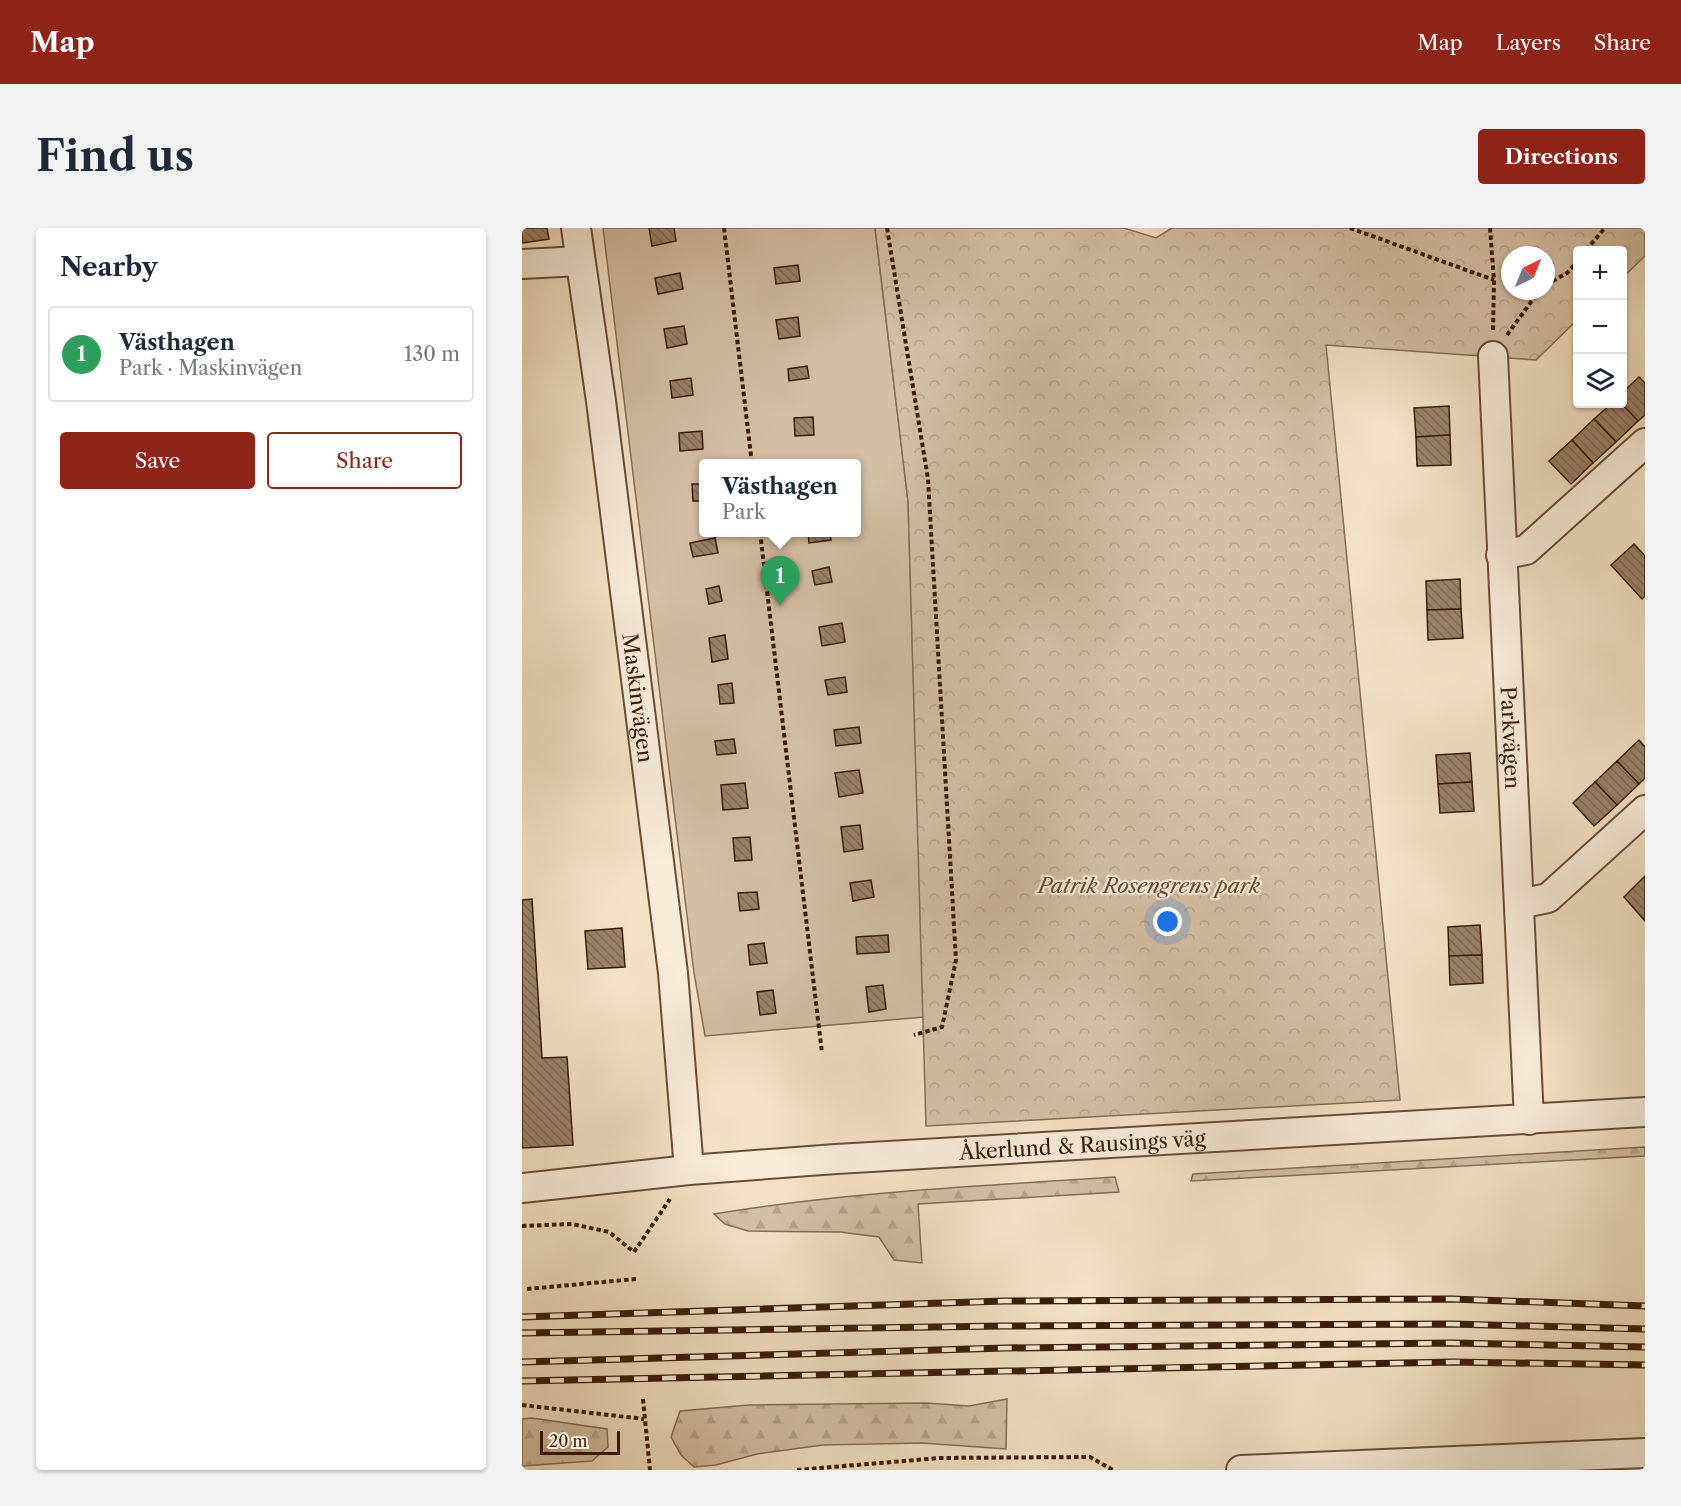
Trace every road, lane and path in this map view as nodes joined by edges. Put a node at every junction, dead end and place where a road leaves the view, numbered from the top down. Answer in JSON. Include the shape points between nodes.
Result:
{"nodes":[{"id":1,"x":576,"y":228,"type":"edge"},
{"id":2,"x":724,"y":228,"type":"edge"},
{"id":3,"x":887,"y":228,"type":"edge"},
{"id":4,"x":1350,"y":228,"type":"edge"},
{"id":5,"x":1490,"y":228,"type":"edge"},
{"id":6,"x":1605,"y":228,"type":"edge"},
{"id":7,"x":1589,"y":246,"type":"edge"},
{"id":8,"x":580,"y":261,"type":"junction"},
{"id":9,"x":522,"y":264,"type":"edge"},
{"id":10,"x":1573,"y":266,"type":"edge"},
{"id":11,"x":1494,"y":279,"type":"junction"},
{"id":12,"x":1555,"y":280,"type":"edge"},
{"id":13,"x":1533,"y":300,"type":"edge"},
{"id":14,"x":1493,"y":356,"type":"junction"},
{"id":15,"x":1645,"y":443,"type":"edge"},
{"id":16,"x":751,"y":459,"type":"edge"},
{"id":17,"x":761,"y":537,"type":"edge"},
{"id":18,"x":1501,"y":555,"type":"junction"},
{"id":19,"x":1645,"y":810,"type":"edge"},
{"id":20,"x":1519,"y":904,"type":"junction"},
{"id":21,"x":914,"y":1035,"type":"dead end"},
{"id":22,"x":822,"y":1053,"type":"dead end"},
{"id":23,"x":1645,"y":1112,"type":"edge"},
{"id":24,"x":1529,"y":1120,"type":"junction"},
{"id":25,"x":689,"y":1170,"type":"junction"},
{"id":26,"x":522,"y":1188,"type":"edge"},
{"id":27,"x":672,"y":1196,"type":"dead end"},
{"id":28,"x":522,"y":1226,"type":"edge"},
{"id":29,"x":636,"y":1279,"type":"dead end"},
{"id":30,"x":527,"y":1289,"type":"dead end"},
{"id":31,"x":643,"y":1399,"type":"dead end"},
{"id":32,"x":522,"y":1405,"type":"edge"},
{"id":33,"x":644,"y":1419,"type":"junction"},
{"id":34,"x":1645,"y":1454,"type":"edge"},
{"id":35,"x":650,"y":1470,"type":"edge"},
{"id":36,"x":798,"y":1470,"type":"edge"},
{"id":37,"x":1113,"y":1470,"type":"edge"},
{"id":38,"x":1241,"y":1470,"type":"edge"}],
"edges":[{"from":1,"to":8,"type":"street","name":"Maskinvägen"},
{"from":2,"to":16,"type":"path"},
{"from":3,"to":21,"type":"path","via":[[928,479],[956,960],[942,1027]]},
{"from":4,"to":11,"type":"path"},
{"from":5,"to":11,"type":"path"},
{"from":6,"to":7,"type":"path"},
{"from":8,"to":9,"type":"street"},
{"from":8,"to":25,"type":"street","name":"Maskinvägen","via":[[673,973]]},
{"from":10,"to":12,"type":"path"},
{"from":11,"to":14,"type":"path"},
{"from":13,"to":14,"type":"path"},
{"from":14,"to":18,"type":"street","name":"Parkvägen"},
{"from":15,"to":18,"type":"street","via":[[1526,550]]},
{"from":17,"to":22,"type":"path"},
{"from":18,"to":20,"type":"street","name":"Parkvägen"},
{"from":19,"to":20,"type":"street","via":[[1548,898]]},
{"from":20,"to":24,"type":"street","name":"Parkvägen"},
{"from":23,"to":24,"type":"street","name":"Åkerlund & Rausings väg"},
{"from":24,"to":25,"type":"street","name":"Åkerlund & Rausings väg"},
{"from":25,"to":26,"type":"street","name":"Åkerlund & Rausings väg"},
{"from":27,"to":28,"type":"path","via":[[634,1252],[609,1232],[572,1224]]},
{"from":29,"to":30,"type":"path"},
{"from":31,"to":33,"type":"path"},
{"from":32,"to":33,"type":"path"},
{"from":33,"to":35,"type":"path"},
{"from":34,"to":38,"type":"street"},
{"from":36,"to":37,"type":"path","via":[[939,1458],[1090,1457]]}]}
